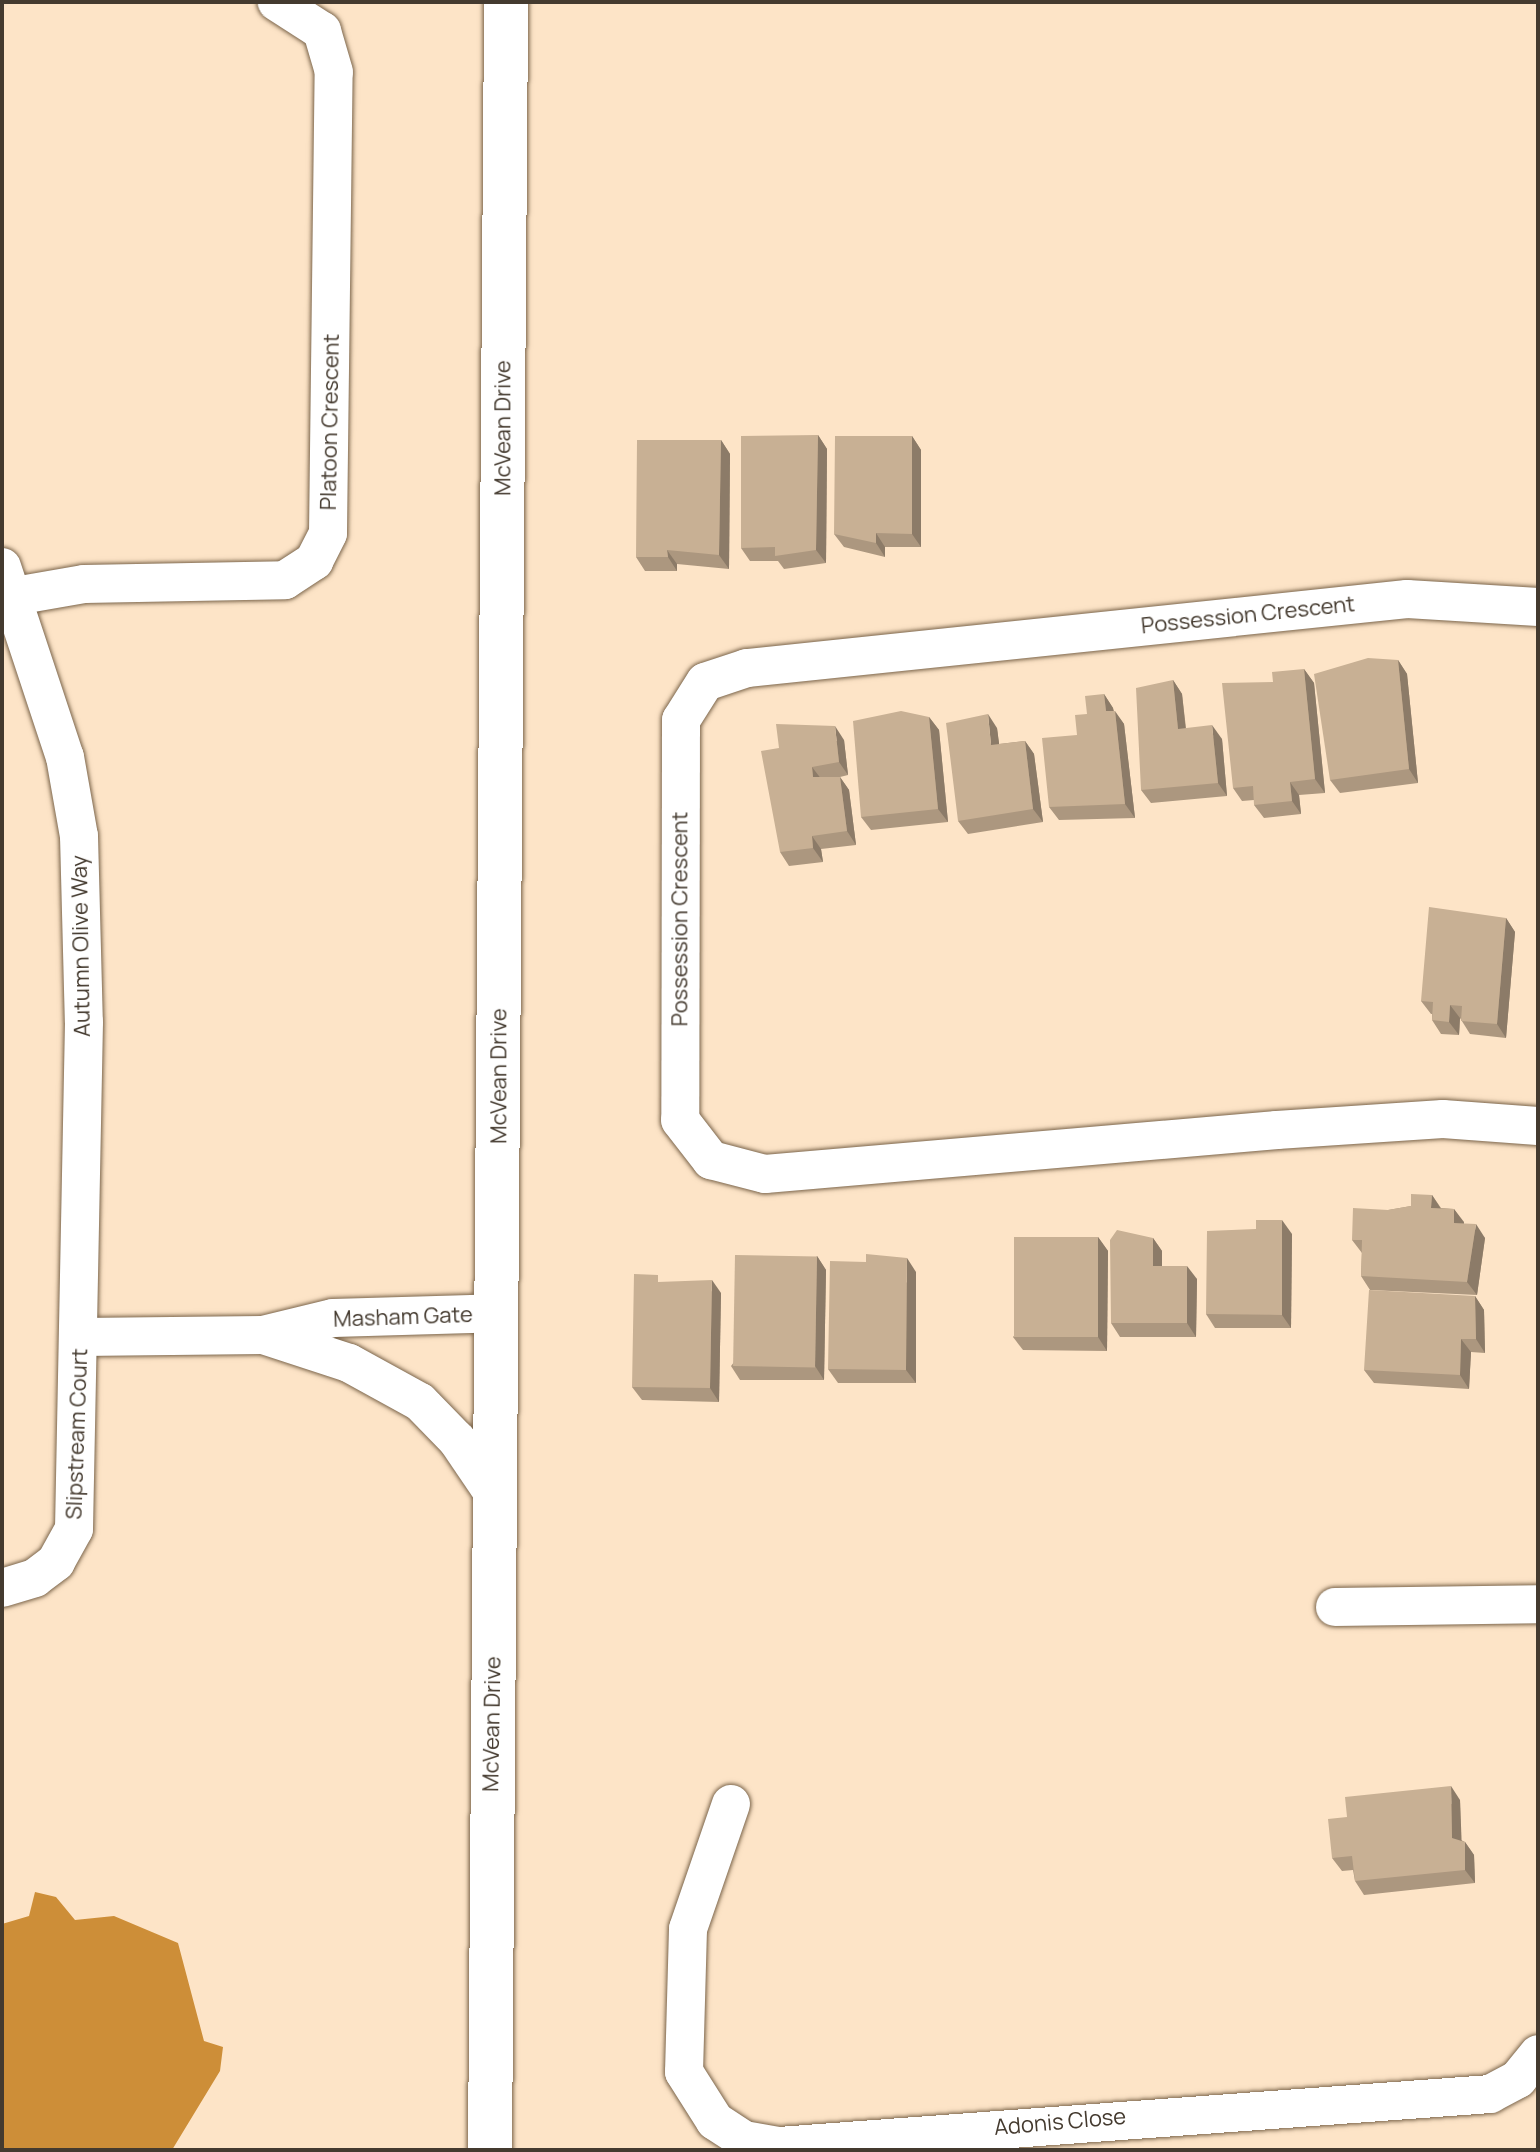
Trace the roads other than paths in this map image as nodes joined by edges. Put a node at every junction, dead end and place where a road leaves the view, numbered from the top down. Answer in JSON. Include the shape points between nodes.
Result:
{"nodes":[{"id":1,"x":277,"y":2,"type":"edge"},
{"id":2,"x":506,"y":2,"type":"edge"},
{"id":3,"x":9,"y":582,"type":"edge"},
{"id":4,"x":1538,"y":607,"type":"edge"},
{"id":5,"x":1538,"y":1126,"type":"edge"},
{"id":6,"x":497,"y":1313,"type":"junction"},
{"id":7,"x":263,"y":1335,"type":"junction"},
{"id":8,"x":81,"y":1337,"type":"junction"},
{"id":9,"x":495,"y":1496,"type":"junction"},
{"id":10,"x":2,"y":1588,"type":"edge"},
{"id":11,"x":1538,"y":1604,"type":"edge"},
{"id":12,"x":1335,"y":1607,"type":"dead end"},
{"id":13,"x":731,"y":1804,"type":"dead end"},
{"id":14,"x":1538,"y":2054,"type":"edge"},
{"id":15,"x":490,"y":2150,"type":"edge"}],
"edges":[{"from":1,"to":3,"type":"street","name":"Platoon Crescent","via":[[322,31],[334,72],[328,533],[314,561],[285,580]]},
{"from":2,"to":6,"type":"main road","name":"McVean Drive"},
{"from":3,"to":8,"type":"street","name":"Autumn Olive Way","via":[[62,743],[79,836]]},
{"from":4,"to":5,"type":"street","name":"Possession Crescent","via":[[1407,599],[747,668],[705,682],[681,720],[680,1105],[680,1120],[711,1160],[765,1174],[1443,1119]]},
{"from":6,"to":7,"type":"street","name":"Masham Gate","via":[[333,1318]]},
{"from":6,"to":9,"type":"main road","name":"McVean Drive"},
{"from":7,"to":8,"type":"street","name":"Masham Gate"},
{"from":7,"to":9,"type":"street","name":"Masham Gate","via":[[349,1363],[420,1402],[457,1440]]},
{"from":8,"to":10,"type":"street","name":"Slipstream Court","via":[[74,1529],[56,1562],[35,1578]]},
{"from":9,"to":15,"type":"main road","name":"McVean Drive"},
{"from":11,"to":12,"type":"street"},
{"from":13,"to":14,"type":"street","name":"Adonis Close","via":[[688,1929],[684,2072],[715,2121],[744,2140],[779,2146],[1490,2094],[1518,2079]]}]}
